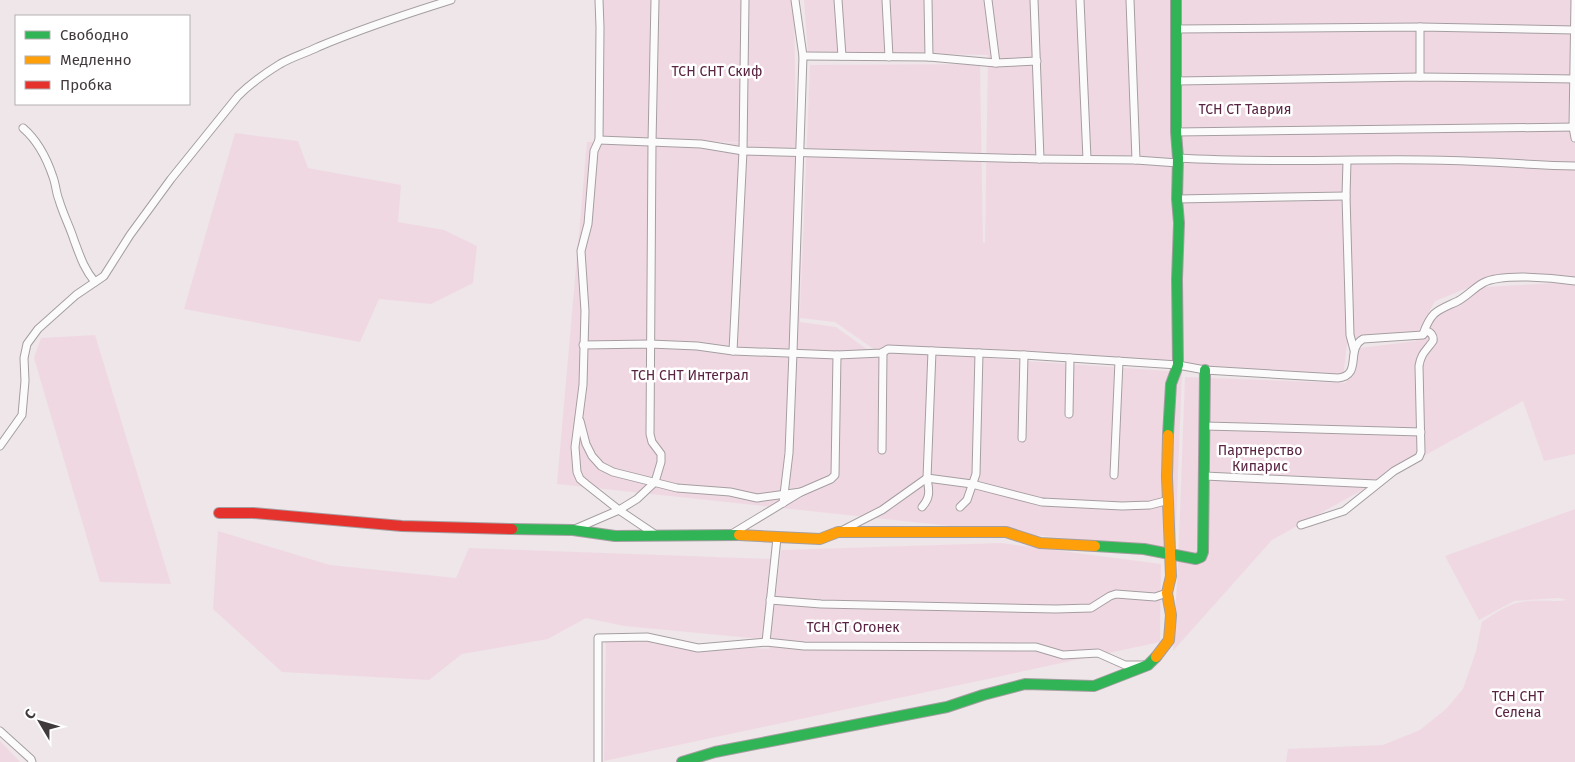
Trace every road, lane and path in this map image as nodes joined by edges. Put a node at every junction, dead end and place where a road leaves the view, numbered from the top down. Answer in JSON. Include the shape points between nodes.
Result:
{"nodes":[{"id":1,"x":451,"y":0,"type":"edge"},
{"id":2,"x":599,"y":0,"type":"edge"},
{"id":3,"x":655,"y":0,"type":"edge"},
{"id":4,"x":745,"y":0,"type":"edge"},
{"id":5,"x":795,"y":0,"type":"edge"},
{"id":6,"x":838,"y":0,"type":"edge"},
{"id":7,"x":886,"y":0,"type":"edge"},
{"id":8,"x":928,"y":0,"type":"edge"},
{"id":9,"x":988,"y":0,"type":"edge"},
{"id":10,"x":1034,"y":0,"type":"edge"},
{"id":11,"x":1080,"y":0,"type":"edge"},
{"id":12,"x":1130,"y":0,"type":"edge"},
{"id":13,"x":1176,"y":0,"type":"edge"},
{"id":14,"x":1575,"y":0,"type":"edge"},
{"id":15,"x":1420,"y":27,"type":"junction"},
{"id":16,"x":1177,"y":29,"type":"junction"},
{"id":17,"x":1574,"y":30,"type":"edge"},
{"id":18,"x":803,"y":56,"type":"junction"},
{"id":19,"x":842,"y":56,"type":"junction"},
{"id":20,"x":889,"y":56,"type":"junction"},
{"id":21,"x":929,"y":57,"type":"junction"},
{"id":22,"x":1037,"y":62,"type":"junction"},
{"id":23,"x":996,"y":63,"type":"junction"},
{"id":24,"x":1420,"y":77,"type":"junction"},
{"id":25,"x":1575,"y":78,"type":"edge"},
{"id":26,"x":1177,"y":81,"type":"junction"},
{"id":27,"x":1574,"y":127,"type":"edge"},
{"id":28,"x":23,"y":128,"type":"dead end"},
{"id":29,"x":1176,"y":132,"type":"junction"},
{"id":30,"x":1575,"y":138,"type":"edge"},
{"id":31,"x":599,"y":140,"type":"junction"},
{"id":32,"x":652,"y":142,"type":"junction"},
{"id":33,"x":743,"y":151,"type":"junction"},
{"id":34,"x":799,"y":152,"type":"junction"},
{"id":35,"x":1040,"y":159,"type":"junction"},
{"id":36,"x":1087,"y":159,"type":"junction"},
{"id":37,"x":1136,"y":160,"type":"junction"},
{"id":38,"x":1178,"y":160,"type":"junction"},
{"id":39,"x":1347,"y":161,"type":"junction"},
{"id":40,"x":1575,"y":166,"type":"edge"},
{"id":41,"x":1346,"y":196,"type":"junction"},
{"id":42,"x":1177,"y":199,"type":"junction"},
{"id":43,"x":1575,"y":281,"type":"edge"},
{"id":44,"x":95,"y":282,"type":"junction"},
{"id":45,"x":1423,"y":336,"type":"junction"},
{"id":46,"x":650,"y":344,"type":"junction"},
{"id":47,"x":583,"y":345,"type":"junction"},
{"id":48,"x":1354,"y":350,"type":"junction"},
{"id":49,"x":733,"y":351,"type":"junction"},
{"id":50,"x":932,"y":351,"type":"junction"},
{"id":51,"x":793,"y":352,"type":"junction"},
{"id":52,"x":884,"y":352,"type":"junction"},
{"id":53,"x":979,"y":353,"type":"junction"},
{"id":54,"x":837,"y":354,"type":"junction"},
{"id":55,"x":1024,"y":355,"type":"junction"},
{"id":56,"x":1070,"y":358,"type":"junction"},
{"id":57,"x":1119,"y":361,"type":"junction"},
{"id":58,"x":1178,"y":365,"type":"junction"},
{"id":59,"x":1205,"y":370,"type":"junction"},
{"id":60,"x":1070,"y":414,"type":"dead end"},
{"id":61,"x":579,"y":418,"type":"junction"},
{"id":62,"x":1205,"y":426,"type":"junction"},
{"id":63,"x":1421,"y":432,"type":"junction"},
{"id":64,"x":1022,"y":438,"type":"dead end"},
{"id":65,"x":0,"y":446,"type":"edge"},
{"id":66,"x":882,"y":450,"type":"dead end"},
{"id":67,"x":1114,"y":474,"type":"dead end"},
{"id":68,"x":1205,"y":476,"type":"junction"},
{"id":69,"x":926,"y":478,"type":"junction"},
{"id":70,"x":654,"y":482,"type":"junction"},
{"id":71,"x":972,"y":484,"type":"junction"},
{"id":72,"x":1376,"y":484,"type":"junction"},
{"id":73,"x":801,"y":492,"type":"junction"},
{"id":74,"x":784,"y":494,"type":"junction"},
{"id":75,"x":1169,"y":500,"type":"junction"},
{"id":76,"x":783,"y":502,"type":"junction"},
{"id":77,"x":922,"y":507,"type":"dead end"},
{"id":78,"x":960,"y":507,"type":"dead end"},
{"id":79,"x":619,"y":510,"type":"junction"},
{"id":80,"x":219,"y":513,"type":"dead end"},
{"id":81,"x":1301,"y":525,"type":"dead end"},
{"id":82,"x":573,"y":530,"type":"junction"},
{"id":83,"x":838,"y":532,"type":"junction"},
{"id":84,"x":656,"y":534,"type":"junction"},
{"id":85,"x":729,"y":535,"type":"junction"},
{"id":86,"x":777,"y":538,"type":"junction"},
{"id":87,"x":1170,"y":554,"type":"junction"},
{"id":88,"x":1167,"y":593,"type":"junction"},
{"id":89,"x":770,"y":600,"type":"junction"},
{"id":90,"x":766,"y":642,"type":"junction"},
{"id":91,"x":1148,"y":665,"type":"junction"},
{"id":92,"x":0,"y":731,"type":"edge"},
{"id":93,"x":32,"y":762,"type":"edge"},
{"id":94,"x":598,"y":762,"type":"edge"},
{"id":95,"x":682,"y":762,"type":"edge"}],
"edges":[{"from":1,"to":44,"type":"street","via":[[362,29],[293,58],[249,86],[225,110],[171,179],[104,276]]},
{"from":2,"to":31,"type":"street"},
{"from":3,"to":32,"type":"street"},
{"from":4,"to":33,"type":"street"},
{"from":5,"to":18,"type":"street"},
{"from":6,"to":19,"type":"street"},
{"from":7,"to":20,"type":"street"},
{"from":8,"to":21,"type":"street"},
{"from":9,"to":23,"type":"street"},
{"from":10,"to":22,"type":"street"},
{"from":11,"to":36,"type":"street"},
{"from":12,"to":37,"type":"street"},
{"from":13,"to":16,"type":"street"},
{"from":14,"to":17,"type":"street"},
{"from":15,"to":16,"type":"street"},
{"from":15,"to":17,"type":"street"},
{"from":15,"to":24,"type":"street"},
{"from":16,"to":26,"type":"street"},
{"from":17,"to":25,"type":"street"},
{"from":18,"to":19,"type":"street"},
{"from":18,"to":34,"type":"street"},
{"from":19,"to":20,"type":"street"},
{"from":20,"to":21,"type":"street"},
{"from":21,"to":23,"type":"street"},
{"from":22,"to":23,"type":"street"},
{"from":22,"to":35,"type":"street"},
{"from":24,"to":25,"type":"street"},
{"from":24,"to":26,"type":"street"},
{"from":25,"to":27,"type":"street"},
{"from":26,"to":29,"type":"street"},
{"from":27,"to":29,"type":"street"},
{"from":27,"to":30,"type":"street"},
{"from":28,"to":44,"type":"street","via":[[41,150],[78,254]]},
{"from":29,"to":38,"type":"street"},
{"from":31,"to":32,"type":"street"},
{"from":31,"to":47,"type":"street","via":[[594,151],[588,224],[581,251],[585,311]]},
{"from":32,"to":33,"type":"street","via":[[701,144]]},
{"from":32,"to":46,"type":"street"},
{"from":33,"to":34,"type":"street"},
{"from":33,"to":49,"type":"street"},
{"from":34,"to":35,"type":"street"},
{"from":34,"to":51,"type":"street"},
{"from":35,"to":36,"type":"street"},
{"from":36,"to":37,"type":"street"},
{"from":37,"to":38,"type":"street"},
{"from":38,"to":39,"type":"street"},
{"from":38,"to":42,"type":"street"},
{"from":39,"to":40,"type":"street","via":[[1428,160]]},
{"from":39,"to":41,"type":"street"},
{"from":41,"to":42,"type":"street"},
{"from":41,"to":48,"type":"street","via":[[1350,335]]},
{"from":42,"to":58,"type":"street"},
{"from":43,"to":45,"type":"street","via":[[1497,278],[1483,283],[1432,314]]},
{"from":44,"to":65,"type":"street","via":[[38,329],[27,344],[22,415]]},
{"from":45,"to":48,"type":"street","via":[[1363,339]]},
{"from":45,"to":63,"type":"street","via":[[1426,331],[1432,334],[1433,339],[1420,358]]},
{"from":46,"to":47,"type":"street"},
{"from":46,"to":49,"type":"street"},
{"from":46,"to":70,"type":"street","via":[[650,434],[661,454]]},
{"from":47,"to":61,"type":"street"},
{"from":48,"to":59,"type":"street","via":[[1352,370],[1342,378]]},
{"from":49,"to":51,"type":"street"},
{"from":50,"to":52,"type":"street","via":[[888,349]]},
{"from":50,"to":53,"type":"street"},
{"from":50,"to":69,"type":"street"},
{"from":51,"to":54,"type":"street"},
{"from":51,"to":74,"type":"street"},
{"from":52,"to":54,"type":"street"},
{"from":52,"to":66,"type":"street"},
{"from":53,"to":55,"type":"street"},
{"from":53,"to":71,"type":"street","via":[[976,474]]},
{"from":54,"to":73,"type":"street","via":[[836,472],[831,479]]},
{"from":55,"to":56,"type":"street"},
{"from":55,"to":64,"type":"street"},
{"from":56,"to":57,"type":"street"},
{"from":56,"to":60,"type":"street"},
{"from":57,"to":58,"type":"street"},
{"from":57,"to":67,"type":"street"},
{"from":58,"to":59,"type":"street"},
{"from":58,"to":75,"type":"street","via":[[1171,384],[1168,416]]},
{"from":59,"to":62,"type":"street"},
{"from":61,"to":70,"type":"street","via":[[586,444],[601,466]]},
{"from":61,"to":79,"type":"street","via":[[575,447],[580,479]]},
{"from":62,"to":63,"type":"street"},
{"from":62,"to":68,"type":"street"},
{"from":63,"to":72,"type":"street","via":[[1419,457]]},
{"from":68,"to":72,"type":"street"},
{"from":68,"to":87,"type":"street","via":[[1202,555],[1196,559]]},
{"from":69,"to":71,"type":"street"},
{"from":69,"to":77,"type":"street","via":[[928,500]]},
{"from":69,"to":83,"type":"street","via":[[882,510]]},
{"from":70,"to":74,"type":"street","via":[[757,498]]},
{"from":70,"to":79,"type":"street","via":[[637,499]]},
{"from":71,"to":75,"type":"street","via":[[1042,502],[1122,506],[1150,505]]},
{"from":71,"to":78,"type":"street","via":[[967,500]]},
{"from":72,"to":81,"type":"street","via":[[1344,511]]},
{"from":73,"to":74,"type":"street"},
{"from":73,"to":76,"type":"street"},
{"from":74,"to":76,"type":"street"},
{"from":75,"to":87,"type":"street"},
{"from":76,"to":85,"type":"street"},
{"from":79,"to":82,"type":"street"},
{"from":79,"to":84,"type":"street"},
{"from":80,"to":82,"type":"street","via":[[402,526]]},
{"from":82,"to":84,"type":"street","via":[[615,536]]},
{"from":83,"to":86,"type":"street","via":[[820,539]]},
{"from":83,"to":87,"type":"street","via":[[1006,532],[1040,544],[1144,549]]},
{"from":84,"to":85,"type":"street"},
{"from":85,"to":86,"type":"street"},
{"from":86,"to":89,"type":"street"},
{"from":87,"to":88,"type":"street","via":[[1171,576]]},
{"from":88,"to":89,"type":"street","via":[[1156,597],[1116,594],[1091,608],[1056,609]]},
{"from":88,"to":91,"type":"street","via":[[1171,615],[1169,640]]},
{"from":89,"to":90,"type":"street"},
{"from":90,"to":91,"type":"street","via":[[804,646],[1036,647],[1062,655],[1098,653],[1124,665]]},
{"from":90,"to":94,"type":"street","via":[[698,648],[647,637],[598,638]]},
{"from":91,"to":95,"type":"street","via":[[1094,686],[1025,684],[947,707],[715,752]]},
{"from":92,"to":93,"type":"street"}]}
